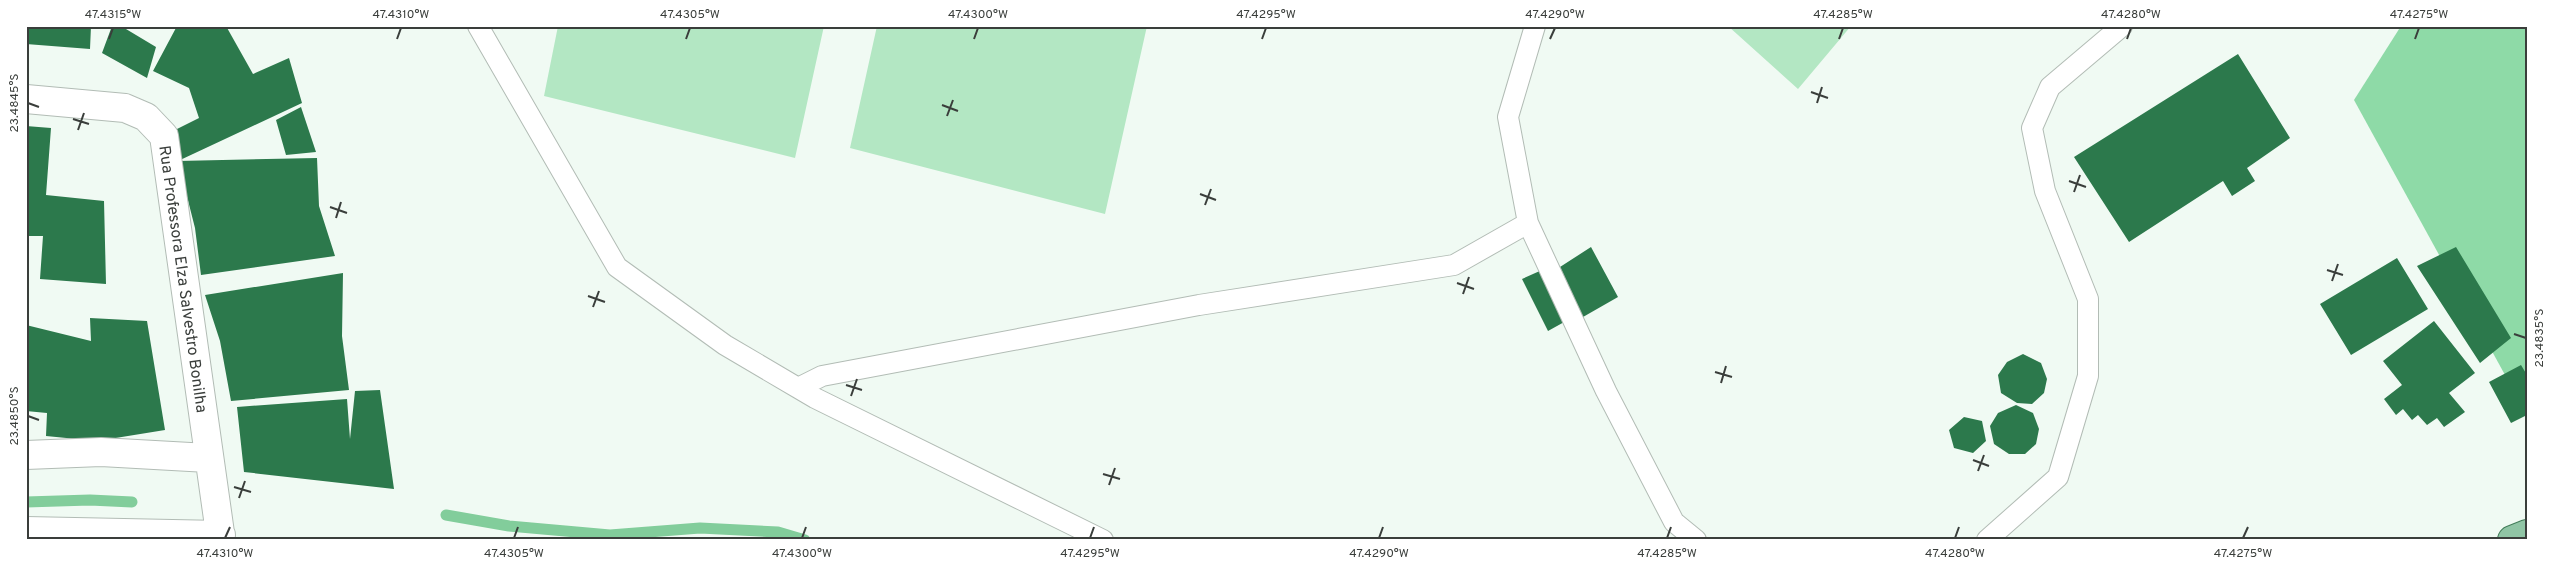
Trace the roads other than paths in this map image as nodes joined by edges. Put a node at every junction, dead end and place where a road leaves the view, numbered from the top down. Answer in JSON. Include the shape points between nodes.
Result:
{"nodes":[{"id":1,"x":478,"y":26,"type":"edge"},
{"id":2,"x":1535,"y":26,"type":"edge"},
{"id":3,"x":2122,"y":26,"type":"edge"},
{"id":4,"x":26,"y":98,"type":"edge"},
{"id":5,"x":1528,"y":223,"type":"junction"},
{"id":6,"x":798,"y":388,"type":"junction"},
{"id":7,"x":26,"y":455,"type":"edge"},
{"id":8,"x":208,"y":458,"type":"junction"},
{"id":9,"x":26,"y":532,"type":"edge"},
{"id":10,"x":2527,"y":534,"type":"edge"},
{"id":11,"x":221,"y":538,"type":"edge"},
{"id":12,"x":1103,"y":540,"type":"edge"},
{"id":13,"x":1696,"y":540,"type":"edge"},
{"id":14,"x":1987,"y":540,"type":"edge"},
{"id":15,"x":2512,"y":540,"type":"edge"}],
"edges":[{"from":1,"to":6,"type":"lane","via":[[618,267],[725,344]]},
{"from":2,"to":5,"type":"lane","via":[[1508,117]]},
{"from":3,"to":14,"type":"lane","via":[[2050,87],[2032,128],[2045,192],[2088,299],[2088,376],[2058,477]]},
{"from":4,"to":8,"type":"street","name":"Rua Professora Elza Salvestro Bonilha","via":[[125,108],[146,116],[164,136]]},
{"from":5,"to":6,"type":"lane","via":[[1454,265],[1200,305],[822,376]]},
{"from":5,"to":13,"type":"lane","via":[[1606,391],[1674,522]]},
{"from":6,"to":12,"type":"lane"},
{"from":7,"to":8,"type":"street","via":[[101,452]]},
{"from":8,"to":11,"type":"street","name":"Rua Professora Elza Salvestro Bonilha"},
{"from":9,"to":11,"type":"street"},
{"from":10,"to":15,"type":"main road"}]}
